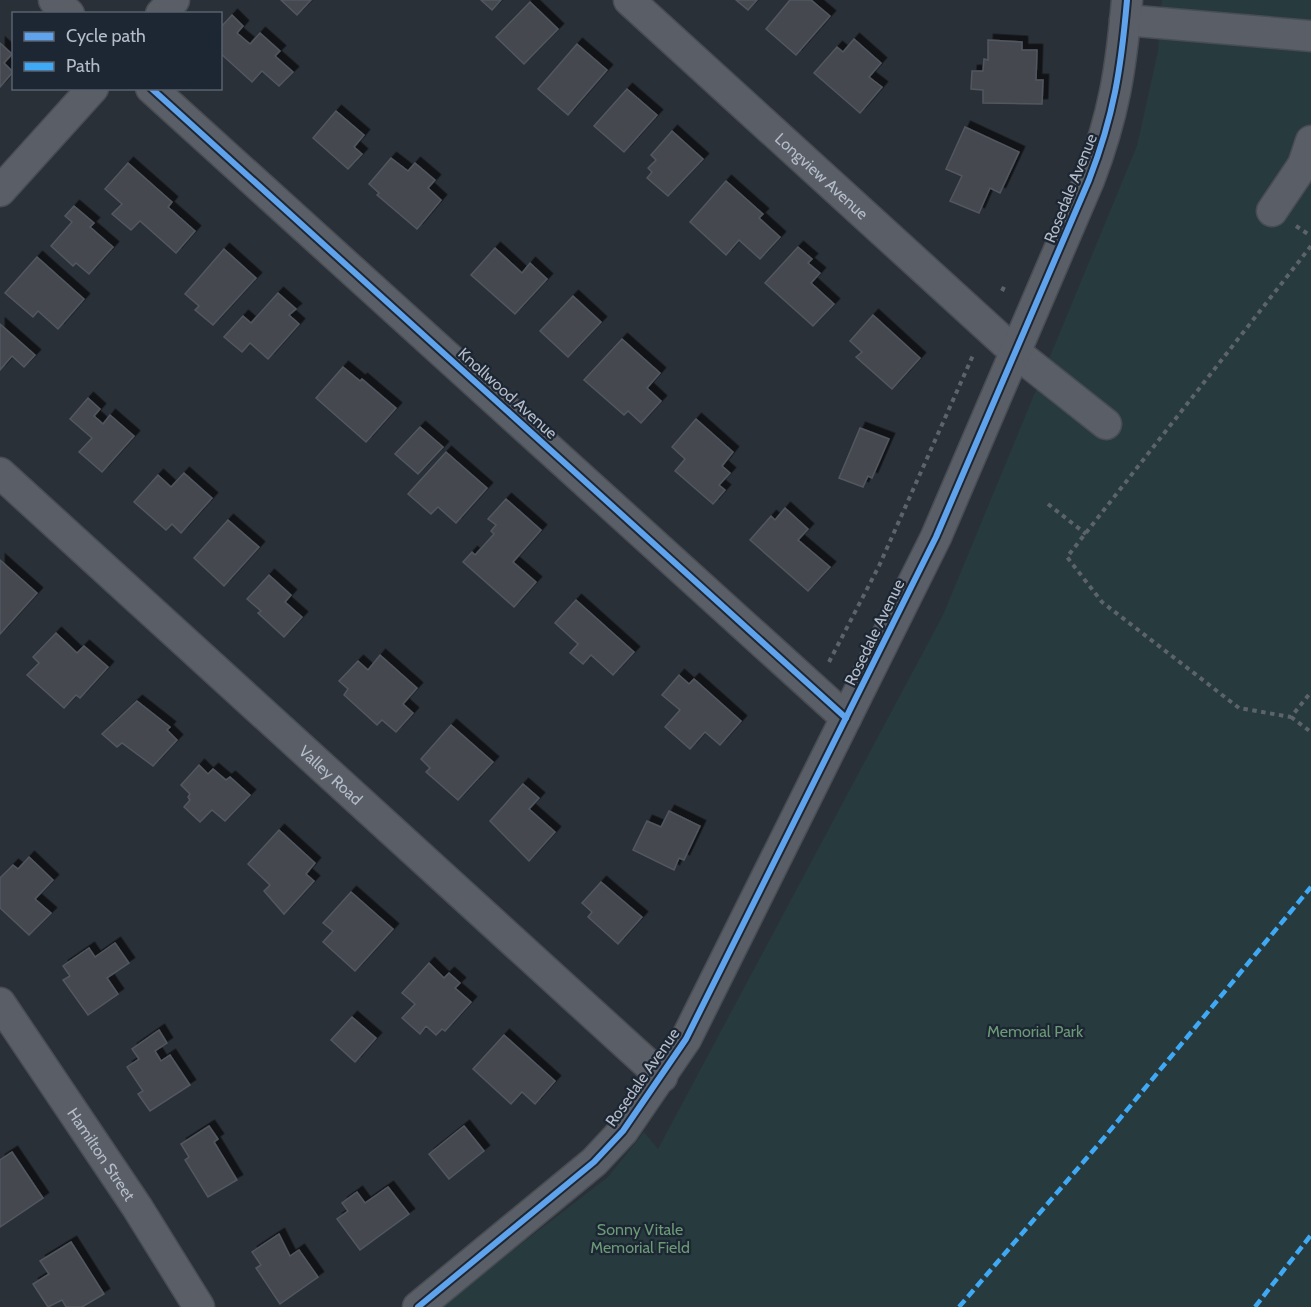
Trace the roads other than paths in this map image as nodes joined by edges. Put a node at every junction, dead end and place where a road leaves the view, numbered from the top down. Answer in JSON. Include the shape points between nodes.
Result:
{"nodes":[{"id":1,"x":54,"y":0,"type":"edge"},
{"id":2,"x":174,"y":0,"type":"edge"},
{"id":3,"x":629,"y":0,"type":"edge"},
{"id":4,"x":1126,"y":10,"type":"edge"},
{"id":5,"x":67,"y":12,"type":"edge"},
{"id":6,"x":163,"y":12,"type":"edge"},
{"id":7,"x":1311,"y":36,"type":"edge"},
{"id":8,"x":91,"y":90,"type":"edge"},
{"id":9,"x":153,"y":90,"type":"edge"},
{"id":10,"x":1311,"y":141,"type":"edge"},
{"id":11,"x":0,"y":191,"type":"edge"},
{"id":12,"x":1272,"y":211,"type":"dead end"},
{"id":13,"x":1015,"y":352,"type":"junction"},
{"id":14,"x":1106,"y":424,"type":"dead end"},
{"id":15,"x":0,"y":473,"type":"edge"},
{"id":16,"x":846,"y":718,"type":"junction"},
{"id":17,"x":0,"y":1003,"type":"edge"},
{"id":18,"x":662,"y":1077,"type":"junction"},
{"id":19,"x":199,"y":1307,"type":"edge"},
{"id":20,"x":418,"y":1307,"type":"edge"}],
"edges":[{"from":1,"to":5,"type":"street"},
{"from":2,"to":6,"type":"street"},
{"from":3,"to":13,"type":"street","name":"Longview Avenue"},
{"from":4,"to":7,"type":"street"},
{"from":4,"to":13,"type":"street","name":"Rosedale Avenue","via":[[1117,96],[1105,139]]},
{"from":8,"to":11,"type":"street"},
{"from":9,"to":16,"type":"street","name":"Knollwood Avenue"},
{"from":10,"to":12,"type":"street","via":[[1303,165]]},
{"from":13,"to":14,"type":"street","name":"Longview Avenue"},
{"from":13,"to":16,"type":"street","name":"Rosedale Avenue","via":[[936,537]]},
{"from":15,"to":18,"type":"street","name":"Valley Road"},
{"from":16,"to":18,"type":"street","name":"Rosedale Avenue","via":[[686,1039]]},
{"from":17,"to":19,"type":"street","name":"Hamilton Street"},
{"from":18,"to":20,"type":"street","name":"Rosedale Avenue","via":[[623,1131],[594,1162]]}]}
